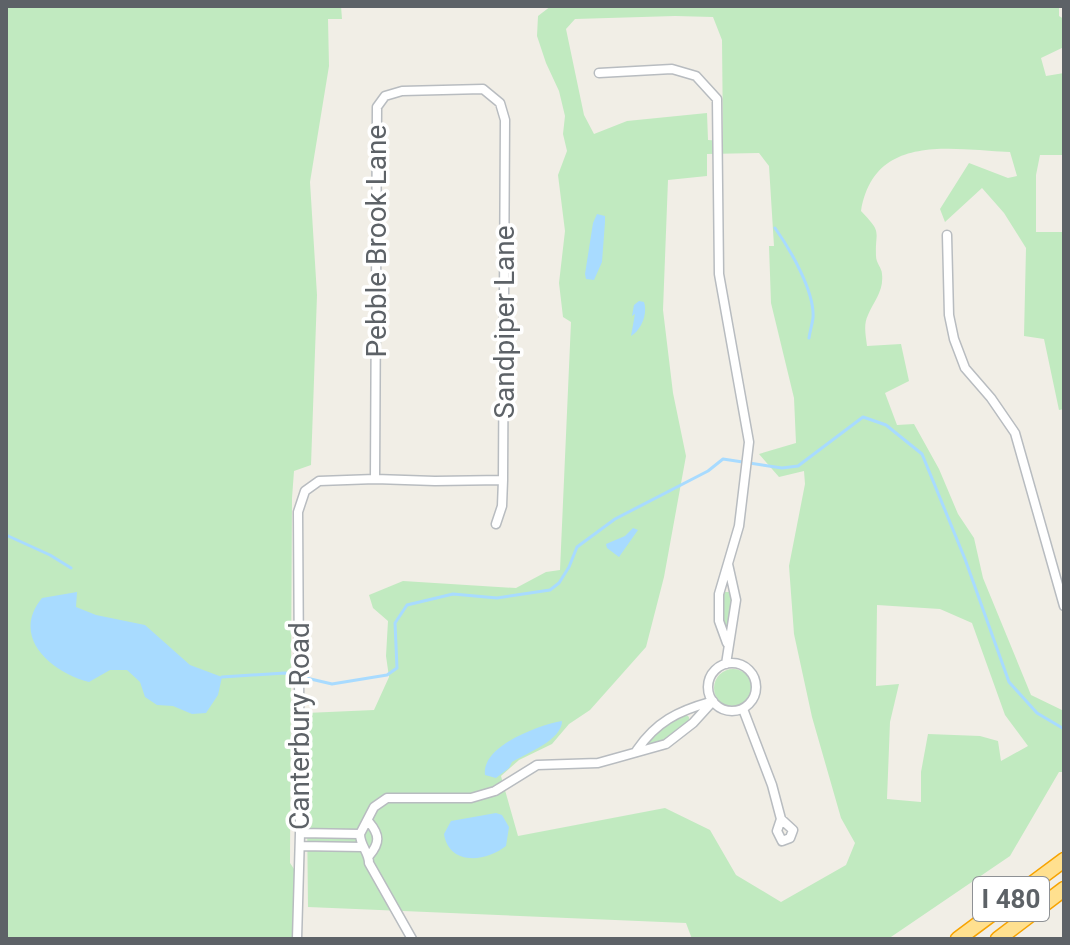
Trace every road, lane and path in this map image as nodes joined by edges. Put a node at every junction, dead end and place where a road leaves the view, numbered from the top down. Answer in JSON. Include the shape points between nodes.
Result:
{"nodes":[{"id":1,"x":599,"y":73,"type":"dead end"},
{"id":2,"x":505,"y":120,"type":"joint"},
{"id":3,"x":947,"y":235,"type":"dead end"},
{"id":4,"x":375,"y":479,"type":"junction"},
{"id":5,"x":503,"y":480,"type":"junction"},
{"id":6,"x":496,"y":524,"type":"dead end"},
{"id":7,"x":727,"y":563,"type":"junction"},
{"id":8,"x":1064,"y":606,"type":"edge"},
{"id":9,"x":727,"y":643,"type":"junction"},
{"id":10,"x":726,"y":664,"type":"junction"},
{"id":11,"x":713,"y":701,"type":"junction"},
{"id":12,"x":743,"y":709,"type":"junction"},
{"id":13,"x":636,"y":750,"type":"junction"},
{"id":14,"x":781,"y":819,"type":"dead end"},
{"id":15,"x":369,"y":822,"type":"junction"},
{"id":16,"x":300,"y":833,"type":"junction"},
{"id":17,"x":360,"y":834,"type":"junction"},
{"id":18,"x":300,"y":846,"type":"junction"},
{"id":19,"x":362,"y":847,"type":"junction"},
{"id":20,"x":369,"y":856,"type":"junction"},
{"id":21,"x":1064,"y":860,"type":"edge"},
{"id":22,"x":1064,"y":889,"type":"edge"},
{"id":23,"x":297,"y":939,"type":"edge"},
{"id":24,"x":412,"y":939,"type":"edge"},
{"id":25,"x":958,"y":939,"type":"edge"},
{"id":26,"x":998,"y":939,"type":"edge"}],
"edges":[{"from":1,"to":7,"type":"street","via":[[672,69],[696,76],[717,99],[719,274],[749,442],[739,526]]},
{"from":2,"to":4,"type":"street","name":"Pebble Brook Lane","via":[[500,103],[483,89],[402,91],[385,96],[377,107]]},
{"from":2,"to":5,"type":"street","name":"Sandpiper Lane"},
{"from":3,"to":8,"type":"street","via":[[954,339],[965,368],[1015,433]]},
{"from":4,"to":5,"type":"street"},
{"from":4,"to":16,"type":"street","name":"Canterbury Road","via":[[319,481],[305,491],[298,512]]},
{"from":5,"to":6,"type":"street","name":"Sandpiper Lane"},
{"from":7,"to":9,"type":"street","via":[[736,600]]},
{"from":7,"to":9,"type":"street","via":[[719,594],[719,621]]},
{"from":9,"to":10,"type":"street"},
{"from":10,"to":11,"type":"street","via":[[709,679]]},
{"from":10,"to":12,"type":"street","via":[[741,665],[753,675],[754,698]]},
{"from":11,"to":12,"type":"street","via":[[727,710]]},
{"from":11,"to":13,"type":"street","via":[[666,719]]},
{"from":11,"to":13,"type":"street","via":[[666,744]]},
{"from":12,"to":14,"type":"street"},
{"from":13,"to":15,"type":"street","via":[[598,763],[537,765],[495,791],[471,798],[387,798],[374,807]]},
{"from":15,"to":17,"type":"street"},
{"from":15,"to":20,"type":"street","via":[[378,840]]},
{"from":16,"to":17,"type":"street"},
{"from":16,"to":18,"type":"street","name":"Canterbury Road"},
{"from":17,"to":19,"type":"street"},
{"from":18,"to":19,"type":"street"},
{"from":18,"to":23,"type":"street","name":"Canterbury Road"},
{"from":19,"to":20,"type":"street"},
{"from":20,"to":24,"type":"street"},
{"from":21,"to":25,"type":"highway","number":"I 480"},
{"from":22,"to":26,"type":"highway","number":"I 480"}]}
